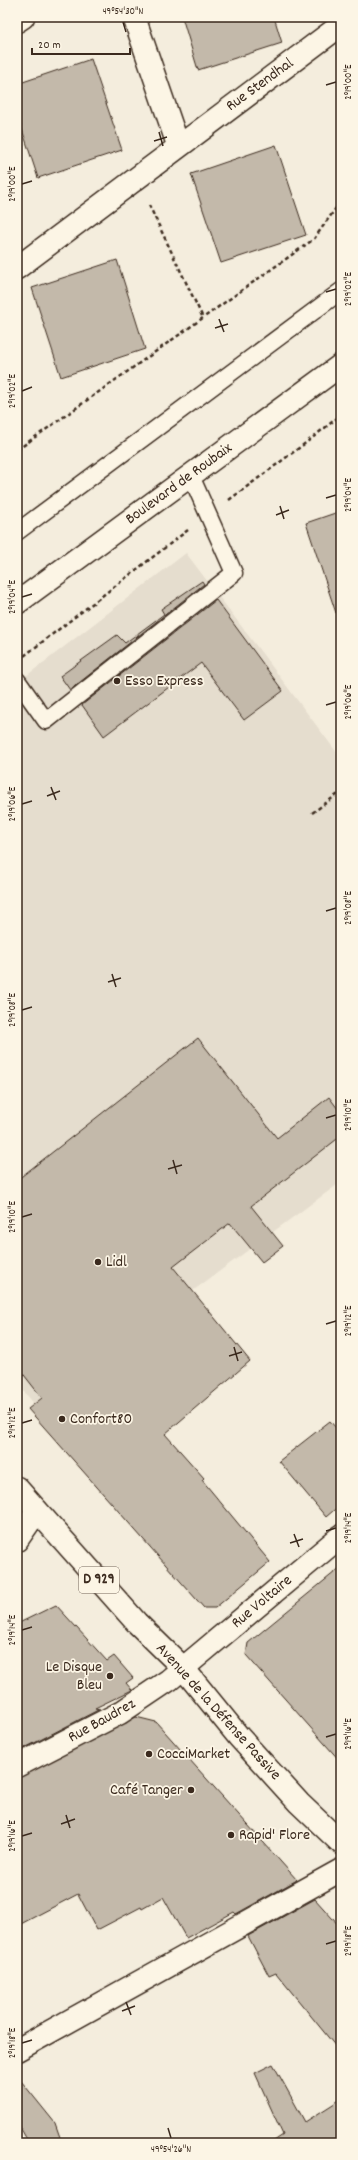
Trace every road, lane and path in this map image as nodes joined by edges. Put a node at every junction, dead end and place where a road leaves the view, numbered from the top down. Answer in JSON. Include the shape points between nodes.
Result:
{"nodes":[{"id":1,"x":23,"y":17,"type":"edge"},
{"id":2,"x":134,"y":17,"type":"edge"},
{"id":3,"x":17,"y":21,"type":"edge"},
{"id":4,"x":341,"y":25,"type":"edge"},
{"id":5,"x":178,"y":145,"type":"junction"},
{"id":6,"x":136,"y":177,"type":"junction"},
{"id":7,"x":341,"y":201,"type":"edge"},
{"id":8,"x":17,"y":268,"type":"edge"},
{"id":9,"x":341,"y":291,"type":"edge"},
{"id":10,"x":203,"y":318,"type":"junction"},
{"id":11,"x":341,"y":365,"type":"edge"},
{"id":12,"x":341,"y":414,"type":"edge"},
{"id":13,"x":17,"y":450,"type":"edge"},
{"id":14,"x":191,"y":476,"type":"junction"},
{"id":15,"x":208,"y":515,"type":"junction"},
{"id":16,"x":17,"y":532,"type":"edge"},
{"id":17,"x":17,"y":603,"type":"edge"},
{"id":18,"x":23,"y":656,"type":"dead end"},
{"id":19,"x":17,"y":680,"type":"edge"},
{"id":20,"x":341,"y":792,"type":"edge"},
{"id":21,"x":312,"y":813,"type":"dead end"},
{"id":22,"x":17,"y":1488,"type":"edge"},
{"id":23,"x":37,"y":1511,"type":"junction"},
{"id":24,"x":341,"y":1536,"type":"edge"},
{"id":25,"x":17,"y":1540,"type":"edge"},
{"id":26,"x":183,"y":1668,"type":"junction"},
{"id":27,"x":17,"y":1766,"type":"edge"},
{"id":28,"x":341,"y":1843,"type":"edge"},
{"id":29,"x":341,"y":1870,"type":"edge"},
{"id":30,"x":17,"y":2050,"type":"edge"}],
"edges":[{"from":1,"to":3,"type":"street"},
{"from":2,"to":5,"type":"street"},
{"from":4,"to":5,"type":"street","name":"Rue Stendhal"},
{"from":5,"to":6,"type":"street","name":"Rue Stendhal"},
{"from":6,"to":8,"type":"street","name":"Rue Stendhal"},
{"from":6,"to":10,"type":"path"},
{"from":7,"to":10,"type":"path","via":[[314,239]]},
{"from":9,"to":16,"type":"lane"},
{"from":10,"to":13,"type":"path"},
{"from":11,"to":14,"type":"street","name":"Boulevard de Roubaix"},
{"from":12,"to":15,"type":"path"},
{"from":14,"to":15,"type":"lane"},
{"from":14,"to":17,"type":"street","name":"Boulevard de Roubaix"},
{"from":15,"to":18,"type":"path"},
{"from":15,"to":19,"type":"lane","via":[[234,573],[46,721]]},
{"from":20,"to":21,"type":"path"},
{"from":22,"to":23,"type":"street","name":"Avenue de la Défense Passive","number":"D 929"},
{"from":23,"to":25,"type":"street"},
{"from":23,"to":26,"type":"street","name":"Avenue de la Défense Passive","number":"D 929","via":[[138,1623]]},
{"from":24,"to":26,"type":"street","name":"Rue Voltaire"},
{"from":26,"to":27,"type":"street","name":"Rue Baudrez","via":[[120,1713]]},
{"from":26,"to":28,"type":"street","name":"Avenue de la Défense Passive","number":"D 929","via":[[239,1737],[299,1803]]},
{"from":29,"to":30,"type":"street"}]}
